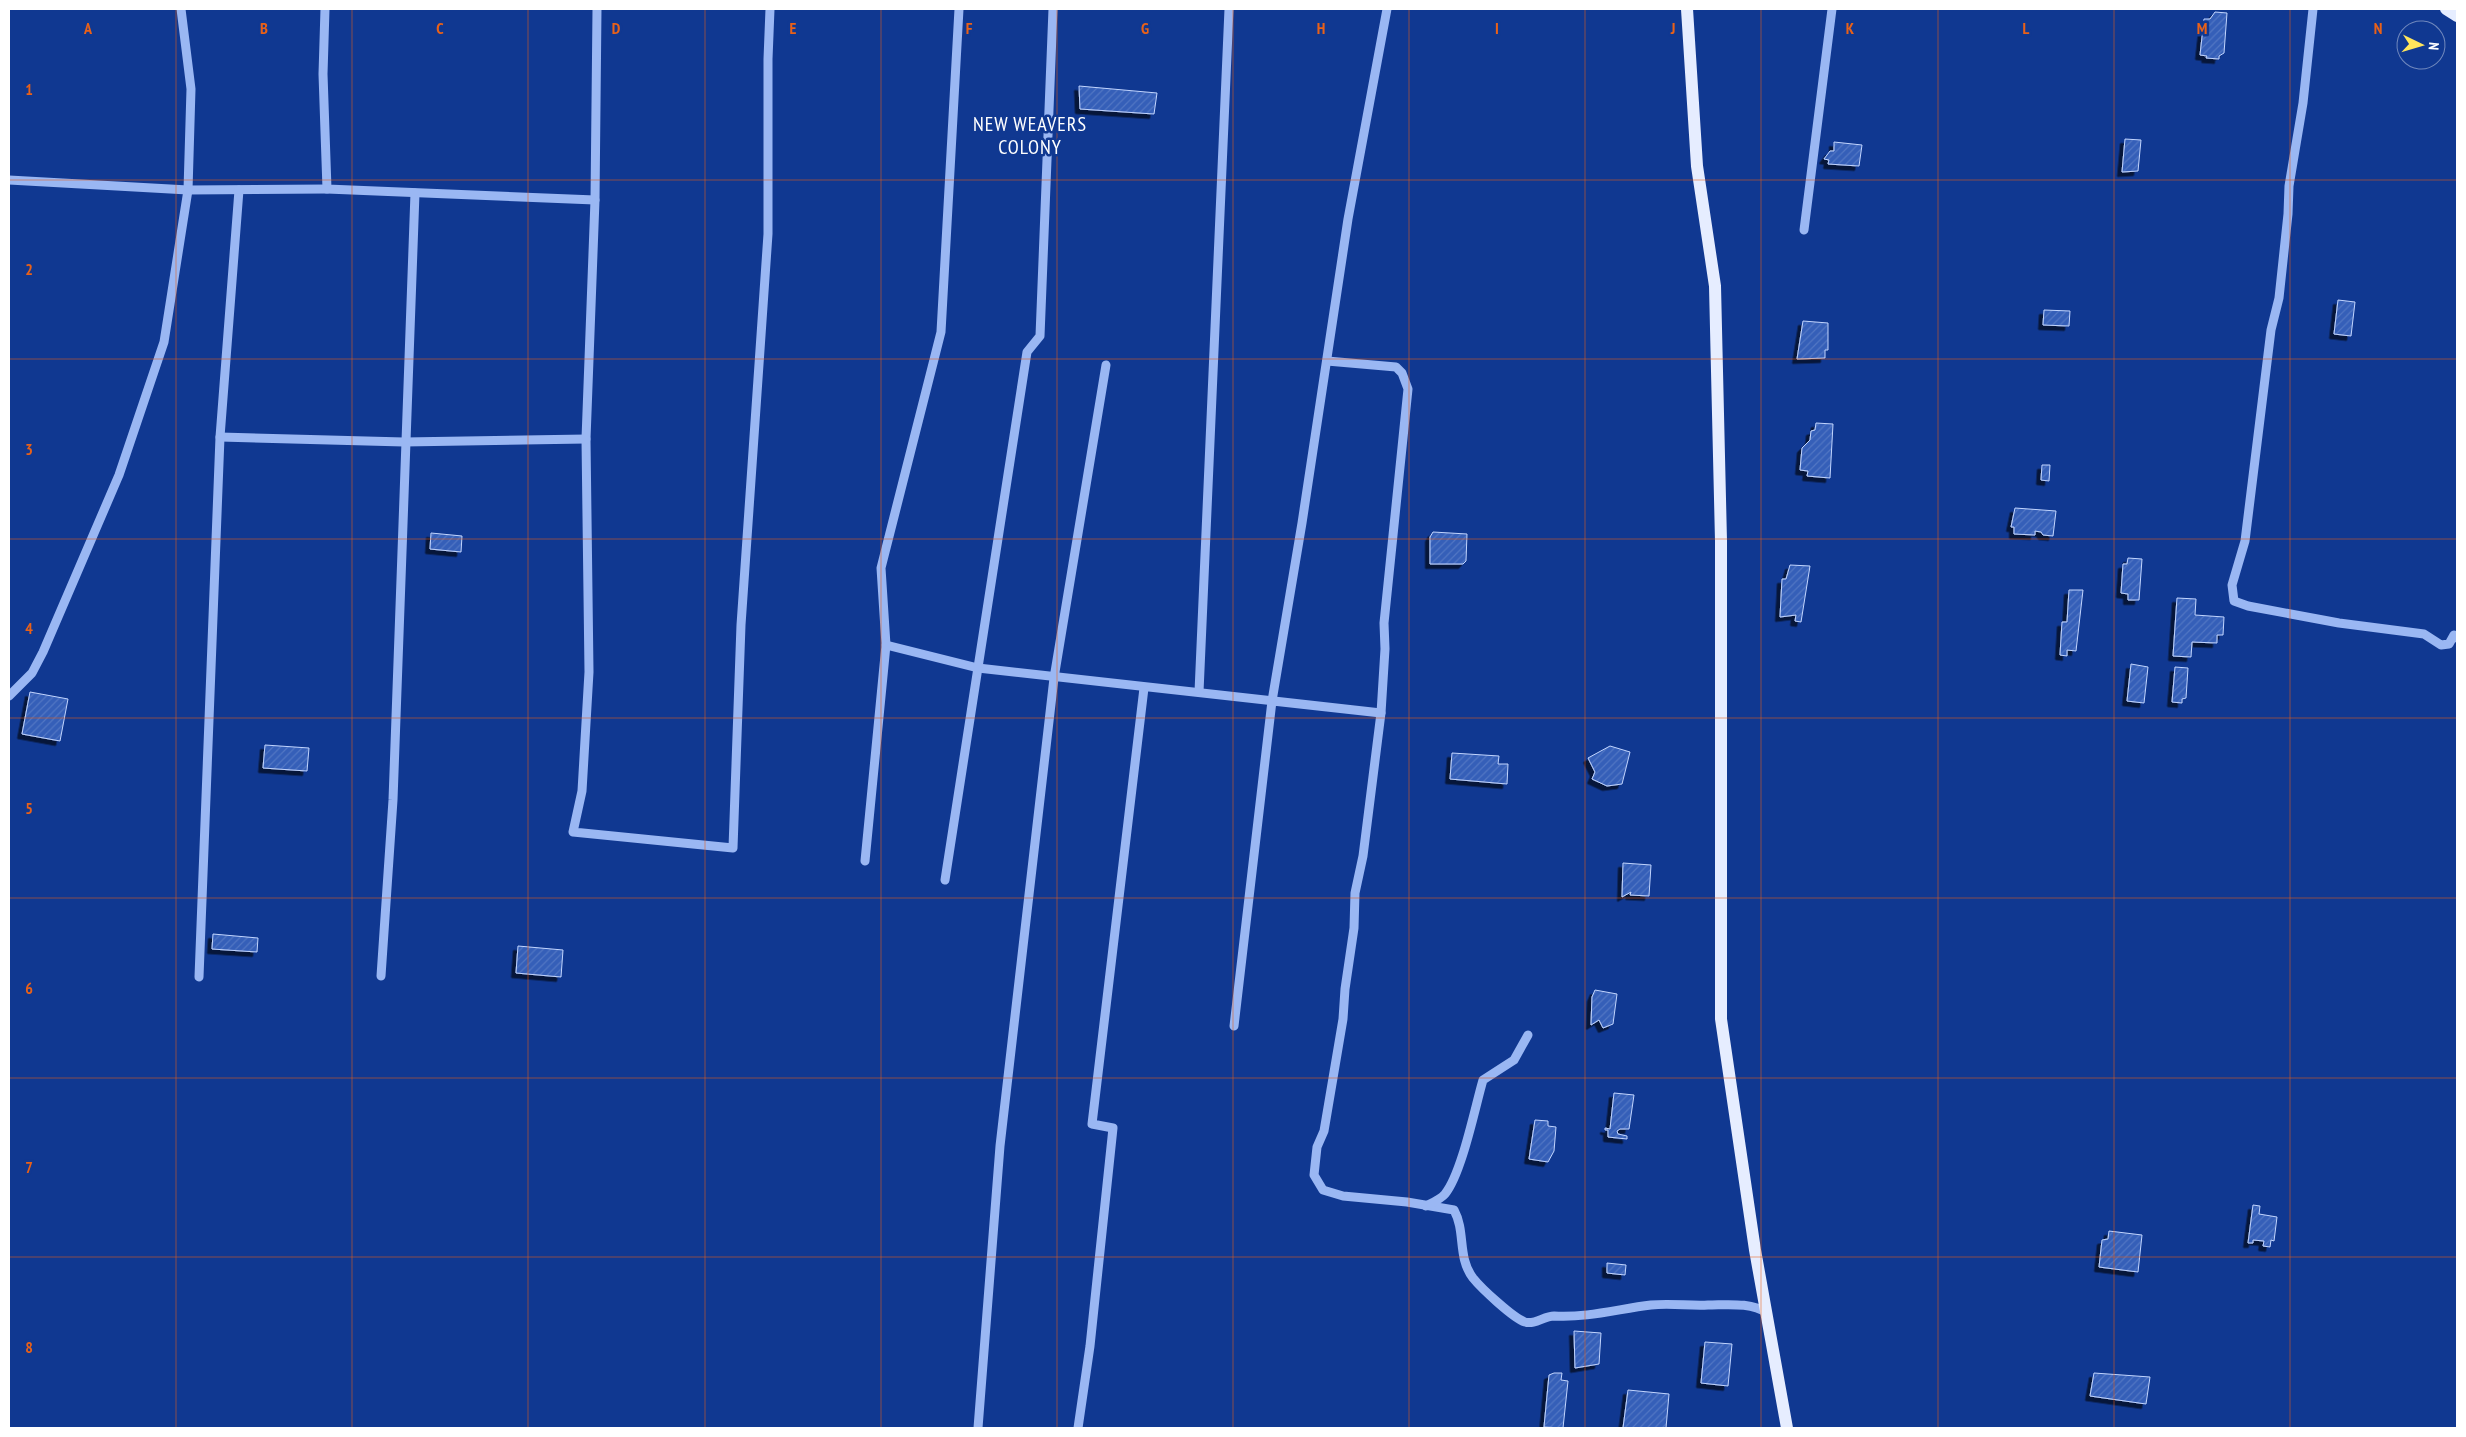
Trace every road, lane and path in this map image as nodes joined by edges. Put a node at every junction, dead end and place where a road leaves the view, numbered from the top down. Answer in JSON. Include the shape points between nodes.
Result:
{"nodes":[{"id":1,"x":181,"y":9,"type":"edge"},
{"id":2,"x":325,"y":9,"type":"edge"},
{"id":3,"x":597,"y":9,"type":"edge"},
{"id":4,"x":770,"y":9,"type":"edge"},
{"id":5,"x":959,"y":9,"type":"edge"},
{"id":6,"x":1053,"y":9,"type":"edge"},
{"id":7,"x":1229,"y":9,"type":"edge"},
{"id":8,"x":1387,"y":9,"type":"edge"},
{"id":9,"x":1687,"y":9,"type":"edge"},
{"id":10,"x":1832,"y":9,"type":"edge"},
{"id":11,"x":2313,"y":9,"type":"edge"},
{"id":12,"x":2446,"y":9,"type":"edge"},
{"id":13,"x":2457,"y":16,"type":"edge"},
{"id":14,"x":9,"y":180,"type":"edge"},
{"id":15,"x":327,"y":189,"type":"junction"},
{"id":16,"x":188,"y":190,"type":"junction"},
{"id":17,"x":239,"y":190,"type":"junction"},
{"id":18,"x":415,"y":193,"type":"junction"},
{"id":19,"x":595,"y":200,"type":"junction"},
{"id":20,"x":1804,"y":230,"type":"dead end"},
{"id":21,"x":1327,"y":361,"type":"junction"},
{"id":22,"x":1106,"y":364,"type":"dead end"},
{"id":23,"x":220,"y":437,"type":"junction"},
{"id":24,"x":586,"y":439,"type":"junction"},
{"id":25,"x":404,"y":442,"type":"junction"},
{"id":26,"x":2457,"y":638,"type":"edge"},
{"id":27,"x":886,"y":645,"type":"junction"},
{"id":28,"x":978,"y":668,"type":"junction"},
{"id":29,"x":1054,"y":678,"type":"junction"},
{"id":30,"x":1144,"y":688,"type":"junction"},
{"id":31,"x":1199,"y":692,"type":"junction"},
{"id":32,"x":9,"y":696,"type":"edge"},
{"id":33,"x":1272,"y":701,"type":"junction"},
{"id":34,"x":1381,"y":713,"type":"junction"},
{"id":35,"x":865,"y":861,"type":"dead end"},
{"id":36,"x":945,"y":880,"type":"dead end"},
{"id":37,"x":381,"y":976,"type":"dead end"},
{"id":38,"x":199,"y":977,"type":"dead end"},
{"id":39,"x":1234,"y":1026,"type":"dead end"},
{"id":40,"x":1528,"y":1035,"type":"dead end"},
{"id":41,"x":1426,"y":1206,"type":"junction"},
{"id":42,"x":1767,"y":1313,"type":"junction"},
{"id":43,"x":978,"y":1428,"type":"edge"},
{"id":44,"x":1078,"y":1428,"type":"edge"},
{"id":45,"x":1787,"y":1428,"type":"edge"}],
"edges":[{"from":1,"to":16,"type":"street","via":[[191,89]]},
{"from":2,"to":15,"type":"street","via":[[323,74]]},
{"from":3,"to":19,"type":"street"},
{"from":4,"to":24,"type":"street","via":[[768,234],[741,625],[733,848],[573,832],[582,790],[589,672]]},
{"from":5,"to":27,"type":"street","via":[[941,332],[881,568]]},
{"from":6,"to":28,"type":"street","via":[[1040,336],[1027,352]]},
{"from":7,"to":31,"type":"street"},
{"from":8,"to":21,"type":"street","via":[[1348,219]]},
{"from":9,"to":42,"type":"main road","via":[[1697,166],[1715,286],[1721,541],[1721,1019]]},
{"from":10,"to":20,"type":"street"},
{"from":11,"to":26,"type":"street","via":[[2289,186],[2279,298],[2271,330],[2245,541],[2232,585],[2234,601],[2339,623],[2424,634],[2441,645],[2449,644],[2454,636]]},
{"from":12,"to":13,"type":"main road"},
{"from":14,"to":16,"type":"street"},
{"from":15,"to":17,"type":"street"},
{"from":15,"to":18,"type":"street"},
{"from":16,"to":17,"type":"street"},
{"from":16,"to":32,"type":"street","via":[[164,342],[119,475],[43,652],[32,672]]},
{"from":17,"to":23,"type":"street"},
{"from":18,"to":19,"type":"street"},
{"from":18,"to":25,"type":"street"},
{"from":19,"to":24,"type":"street"},
{"from":21,"to":33,"type":"street"},
{"from":21,"to":34,"type":"street","via":[[1396,368],[1402,373],[1408,389],[1384,623],[1386,650]]},
{"from":22,"to":29,"type":"street"},
{"from":23,"to":25,"type":"street"},
{"from":23,"to":38,"type":"street"},
{"from":24,"to":25,"type":"street"},
{"from":25,"to":37,"type":"street","via":[[393,800]]},
{"from":27,"to":28,"type":"street"},
{"from":27,"to":35,"type":"street"},
{"from":28,"to":29,"type":"street"},
{"from":28,"to":36,"type":"street"},
{"from":29,"to":30,"type":"street"},
{"from":29,"to":43,"type":"street","via":[[1000,1146]]},
{"from":30,"to":31,"type":"street"},
{"from":30,"to":44,"type":"street","via":[[1092,1124],[1113,1128]]},
{"from":31,"to":33,"type":"street"},
{"from":33,"to":34,"type":"street"},
{"from":33,"to":39,"type":"street"},
{"from":34,"to":41,"type":"street","via":[[1363,856],[1355,893],[1343,1019],[1314,1175],[1323,1190],[1336,1194]]},
{"from":40,"to":41,"type":"street","via":[[1514,1060],[1483,1080],[1450,1185],[1445,1194]]},
{"from":41,"to":42,"type":"street","via":[[1454,1210],[1462,1233],[1464,1264],[1473,1278],[1511,1314],[1526,1322],[1550,1316],[1579,1317],[1680,1303],[1701,1306],[1735,1304],[1758,1307]]},
{"from":42,"to":45,"type":"main road"}]}
